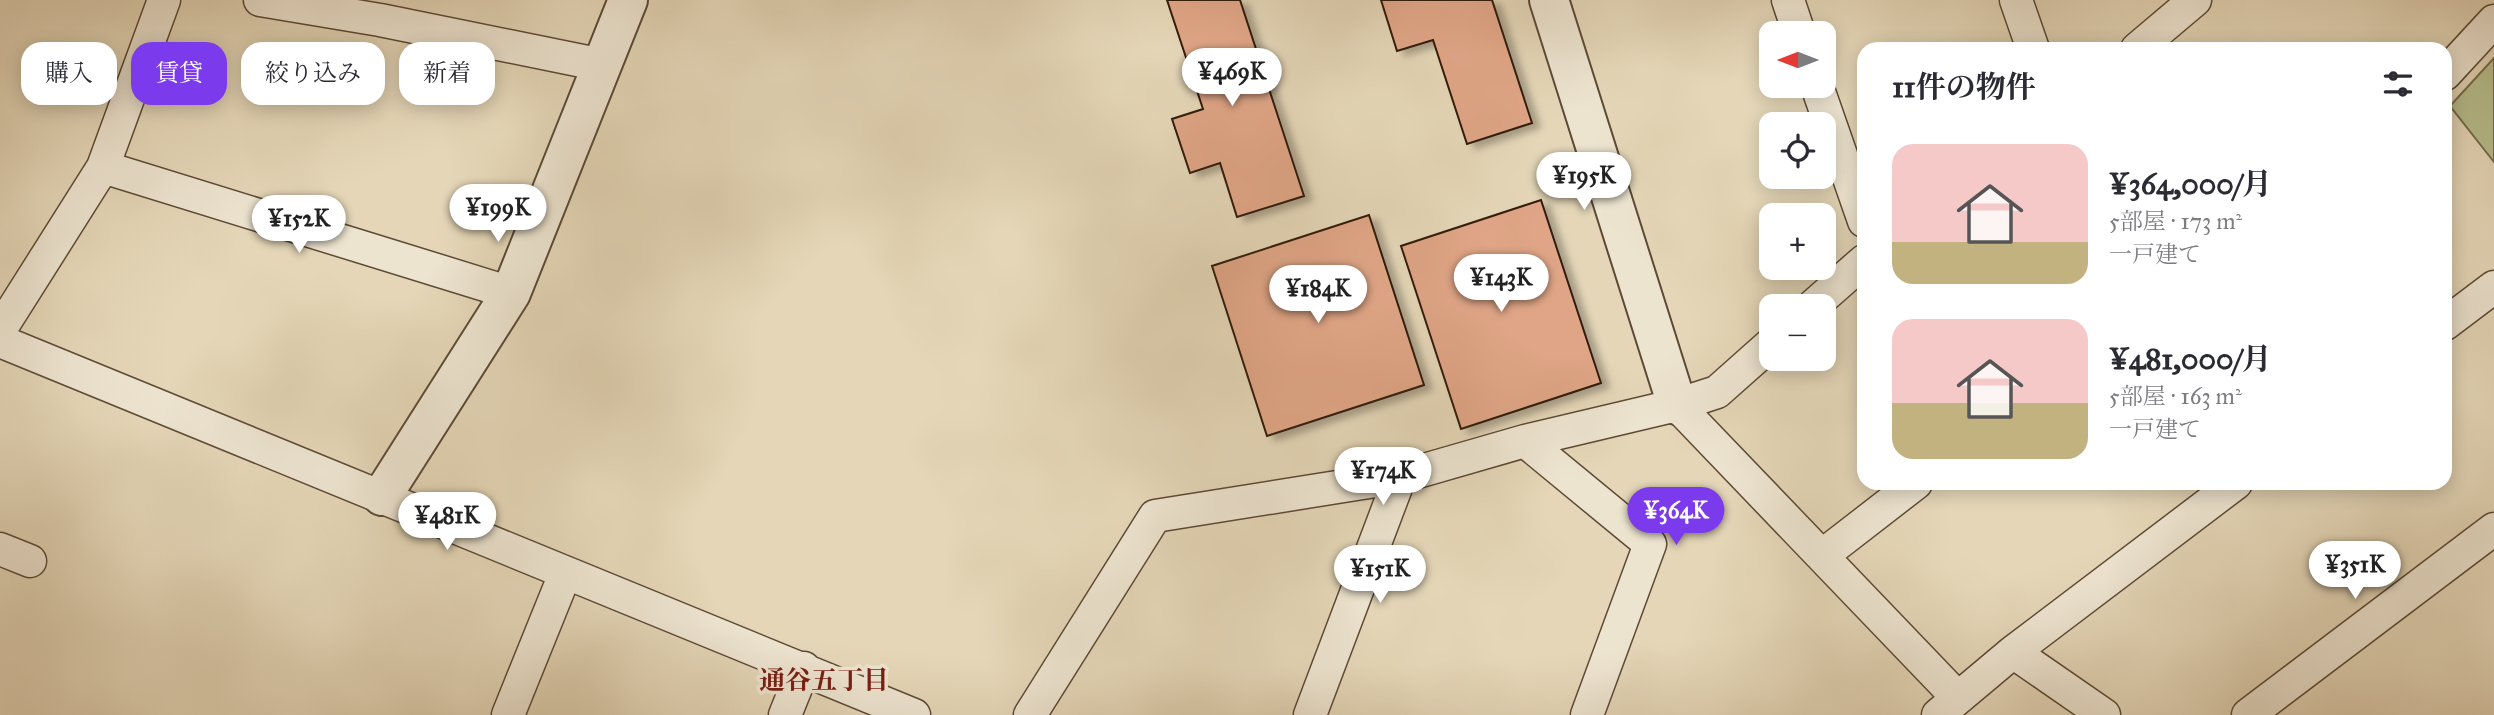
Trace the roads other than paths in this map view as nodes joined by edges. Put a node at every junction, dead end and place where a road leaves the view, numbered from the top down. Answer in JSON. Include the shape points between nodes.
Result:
{"nodes":[{"id":1,"x":164,"y":0,"type":"edge"},
{"id":2,"x":260,"y":0,"type":"edge"},
{"id":3,"x":628,"y":0,"type":"edge"},
{"id":4,"x":1549,"y":0,"type":"edge"},
{"id":5,"x":1787,"y":0,"type":"edge"},
{"id":6,"x":2016,"y":0,"type":"edge"},
{"id":7,"x":2195,"y":0,"type":"edge"},
{"id":8,"x":381,"y":10,"type":"edge"},
{"id":9,"x":1795,"y":21,"type":"edge"},
{"id":10,"x":2494,"y":21,"type":"edge"},
{"id":11,"x":2031,"y":42,"type":"edge"},
{"id":12,"x":2145,"y":42,"type":"edge"},
{"id":13,"x":602,"y":65,"type":"junction"},
{"id":14,"x":2452,"y":66,"type":"edge"},
{"id":15,"x":1821,"y":98,"type":"edge"},
{"id":16,"x":103,"y":167,"type":"junction"},
{"id":17,"x":1857,"y":201,"type":"edge"},
{"id":18,"x":1857,"y":267,"type":"edge"},
{"id":19,"x":2494,"y":287,"type":"edge"},
{"id":20,"x":511,"y":293,"type":"junction"},
{"id":21,"x":1827,"y":294,"type":"edge"},
{"id":22,"x":2452,"y":319,"type":"edge"},
{"id":23,"x":0,"y":330,"type":"edge"},
{"id":24,"x":0,"y":341,"type":"edge"},
{"id":25,"x":1759,"y":355,"type":"edge"},
{"id":26,"x":1677,"y":405,"type":"junction"},
{"id":27,"x":1525,"y":441,"type":"junction"},
{"id":28,"x":1400,"y":477,"type":"junction"},
{"id":29,"x":1907,"y":490,"type":"edge"},
{"id":30,"x":2227,"y":490,"type":"edge"},
{"id":31,"x":382,"y":496,"type":"junction"},
{"id":32,"x":2494,"y":529,"type":"edge"},
{"id":33,"x":0,"y":549,"type":"edge"},
{"id":34,"x":1823,"y":555,"type":"junction"},
{"id":35,"x":30,"y":562,"type":"dead end"},
{"id":36,"x":565,"y":574,"type":"junction"},
{"id":37,"x":2013,"y":652,"type":"junction"},
{"id":38,"x":804,"y":668,"type":"junction"},
{"id":39,"x":1948,"y":707,"type":"edge"},
{"id":40,"x":508,"y":715,"type":"edge"},
{"id":41,"x":785,"y":715,"type":"edge"},
{"id":42,"x":914,"y":715,"type":"edge"},
{"id":43,"x":1030,"y":715,"type":"edge"},
{"id":44,"x":1310,"y":715,"type":"edge"},
{"id":45,"x":1587,"y":715,"type":"edge"},
{"id":46,"x":2104,"y":715,"type":"edge"},
{"id":47,"x":2248,"y":715,"type":"edge"}],
"edges":[{"from":1,"to":16,"type":"street"},
{"from":2,"to":8,"type":"street"},
{"from":3,"to":13,"type":"street"},
{"from":4,"to":26,"type":"street"},
{"from":5,"to":9,"type":"street"},
{"from":6,"to":11,"type":"street"},
{"from":7,"to":12,"type":"street"},
{"from":8,"to":13,"type":"street"},
{"from":10,"to":14,"type":"street"},
{"from":13,"to":20,"type":"street"},
{"from":15,"to":17,"type":"street"},
{"from":16,"to":20,"type":"street"},
{"from":16,"to":23,"type":"street"},
{"from":18,"to":21,"type":"street"},
{"from":19,"to":22,"type":"street"},
{"from":20,"to":31,"type":"street"},
{"from":24,"to":31,"type":"street"},
{"from":25,"to":26,"type":"street","via":[[1717,392]]},
{"from":26,"to":27,"type":"street"},
{"from":26,"to":34,"type":"street"},
{"from":27,"to":28,"type":"street"},
{"from":27,"to":45,"type":"street","via":[[1650,544]]},
{"from":28,"to":43,"type":"street","via":[[1155,516]]},
{"from":28,"to":44,"type":"street"},
{"from":29,"to":34,"type":"street"},
{"from":30,"to":37,"type":"street"},
{"from":31,"to":36,"type":"street"},
{"from":32,"to":47,"type":"street"},
{"from":33,"to":35,"type":"street"},
{"from":34,"to":39,"type":"street"},
{"from":36,"to":38,"type":"street"},
{"from":36,"to":40,"type":"street"},
{"from":37,"to":39,"type":"street"},
{"from":37,"to":46,"type":"street"},
{"from":38,"to":41,"type":"street"},
{"from":38,"to":42,"type":"street"}]}
